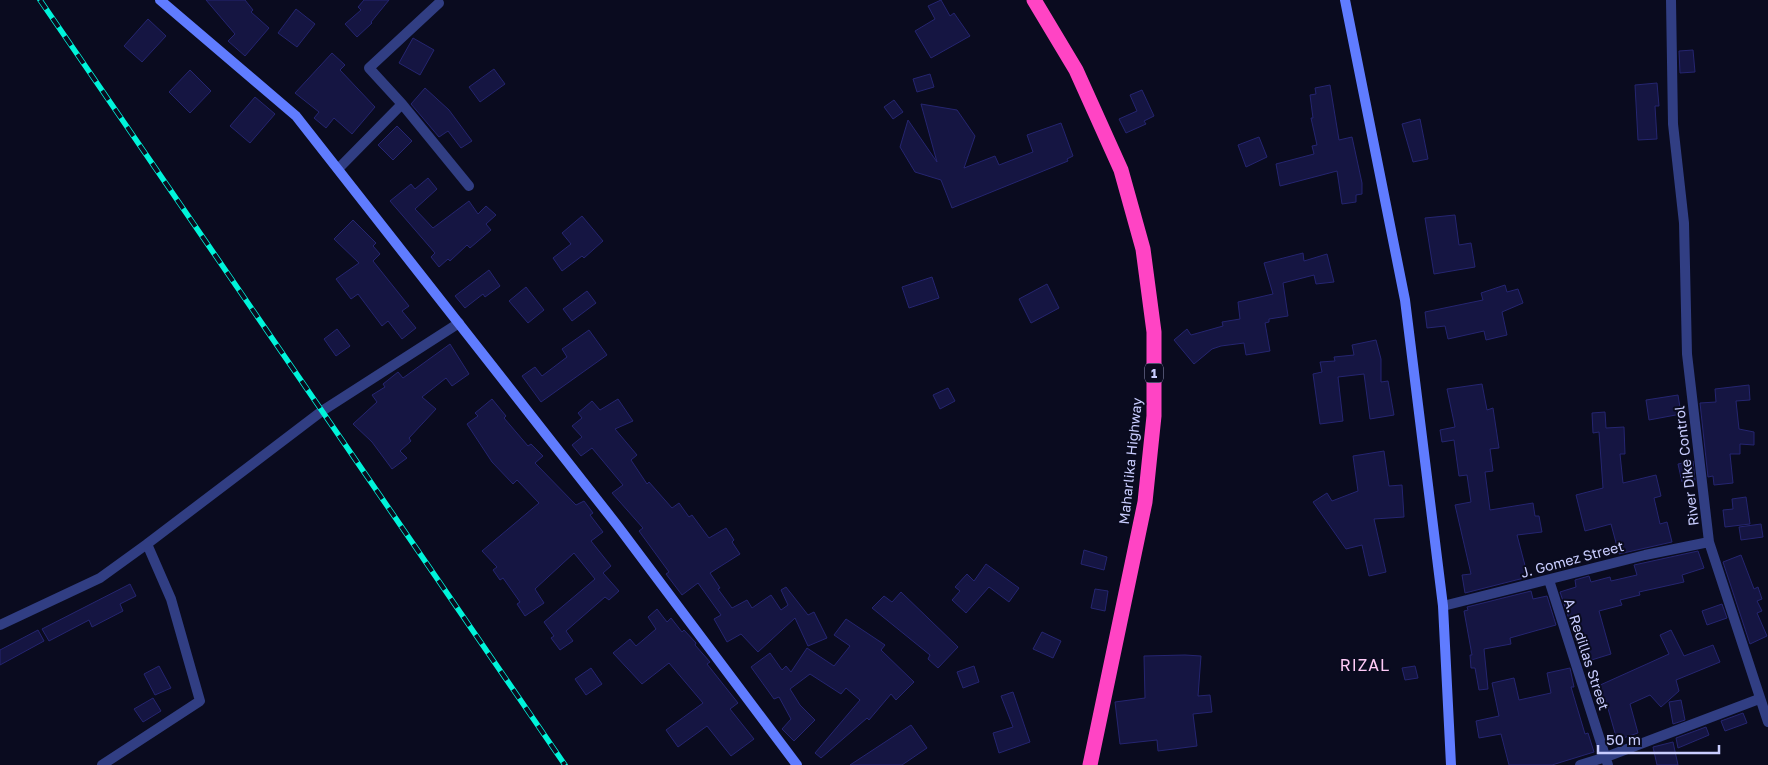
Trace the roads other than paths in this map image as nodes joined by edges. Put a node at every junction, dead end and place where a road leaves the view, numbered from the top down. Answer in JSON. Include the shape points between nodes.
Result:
{"nodes":[{"id":1,"x":160,"y":0,"type":"edge"},
{"id":2,"x":1034,"y":0,"type":"edge"},
{"id":3,"x":1345,"y":0,"type":"edge"},
{"id":4,"x":1671,"y":0,"type":"edge"},
{"id":5,"x":439,"y":4,"type":"dead end"},
{"id":6,"x":402,"y":104,"type":"junction"},
{"id":7,"x":338,"y":169,"type":"junction"},
{"id":8,"x":469,"y":186,"type":"dead end"},
{"id":9,"x":459,"y":323,"type":"junction"},
{"id":10,"x":1709,"y":542,"type":"junction"},
{"id":11,"x":147,"y":544,"type":"junction"},
{"id":12,"x":1549,"y":580,"type":"junction"},
{"id":13,"x":1443,"y":606,"type":"junction"},
{"id":14,"x":0,"y":625,"type":"edge"},
{"id":15,"x":1759,"y":699,"type":"junction"},
{"id":16,"x":1768,"y":722,"type":"edge"},
{"id":17,"x":1607,"y":761,"type":"edge"},
{"id":18,"x":102,"y":765,"type":"edge"},
{"id":19,"x":797,"y":765,"type":"edge"},
{"id":20,"x":1090,"y":765,"type":"edge"},
{"id":21,"x":1451,"y":765,"type":"edge"},
{"id":22,"x":1580,"y":765,"type":"edge"}],
"edges":[{"from":1,"to":7,"type":"street","via":[[296,116]]},
{"from":2,"to":20,"type":"highway","name":"Maharlika Highway","number":"1","via":[[1076,70],[1121,170],[1143,249],[1154,332],[1154,416],[1145,502]]},
{"from":3,"to":13,"type":"street","via":[[1405,300]]},
{"from":4,"to":10,"type":"street","name":"River Dike Control","via":[[1673,124],[1684,223],[1687,354]]},
{"from":5,"to":6,"type":"street","via":[[369,68]]},
{"from":6,"to":7,"type":"street"},
{"from":6,"to":8,"type":"street"},
{"from":7,"to":9,"type":"street"},
{"from":9,"to":11,"type":"street","via":[[322,411]]},
{"from":9,"to":19,"type":"street","via":[[617,525]]},
{"from":10,"to":12,"type":"street","name":"J. Gomez Street"},
{"from":10,"to":15,"type":"street","name":"River Dike Control"},
{"from":11,"to":14,"type":"street","via":[[100,578]]},
{"from":11,"to":18,"type":"street","via":[[171,599],[200,701]]},
{"from":12,"to":13,"type":"street","name":"J. Gomez Street"},
{"from":12,"to":17,"type":"street","name":"A. Redillas Street"},
{"from":13,"to":21,"type":"street"},
{"from":15,"to":16,"type":"street","name":"River Dike Control"},
{"from":15,"to":17,"type":"street"},
{"from":17,"to":22,"type":"street"}]}
